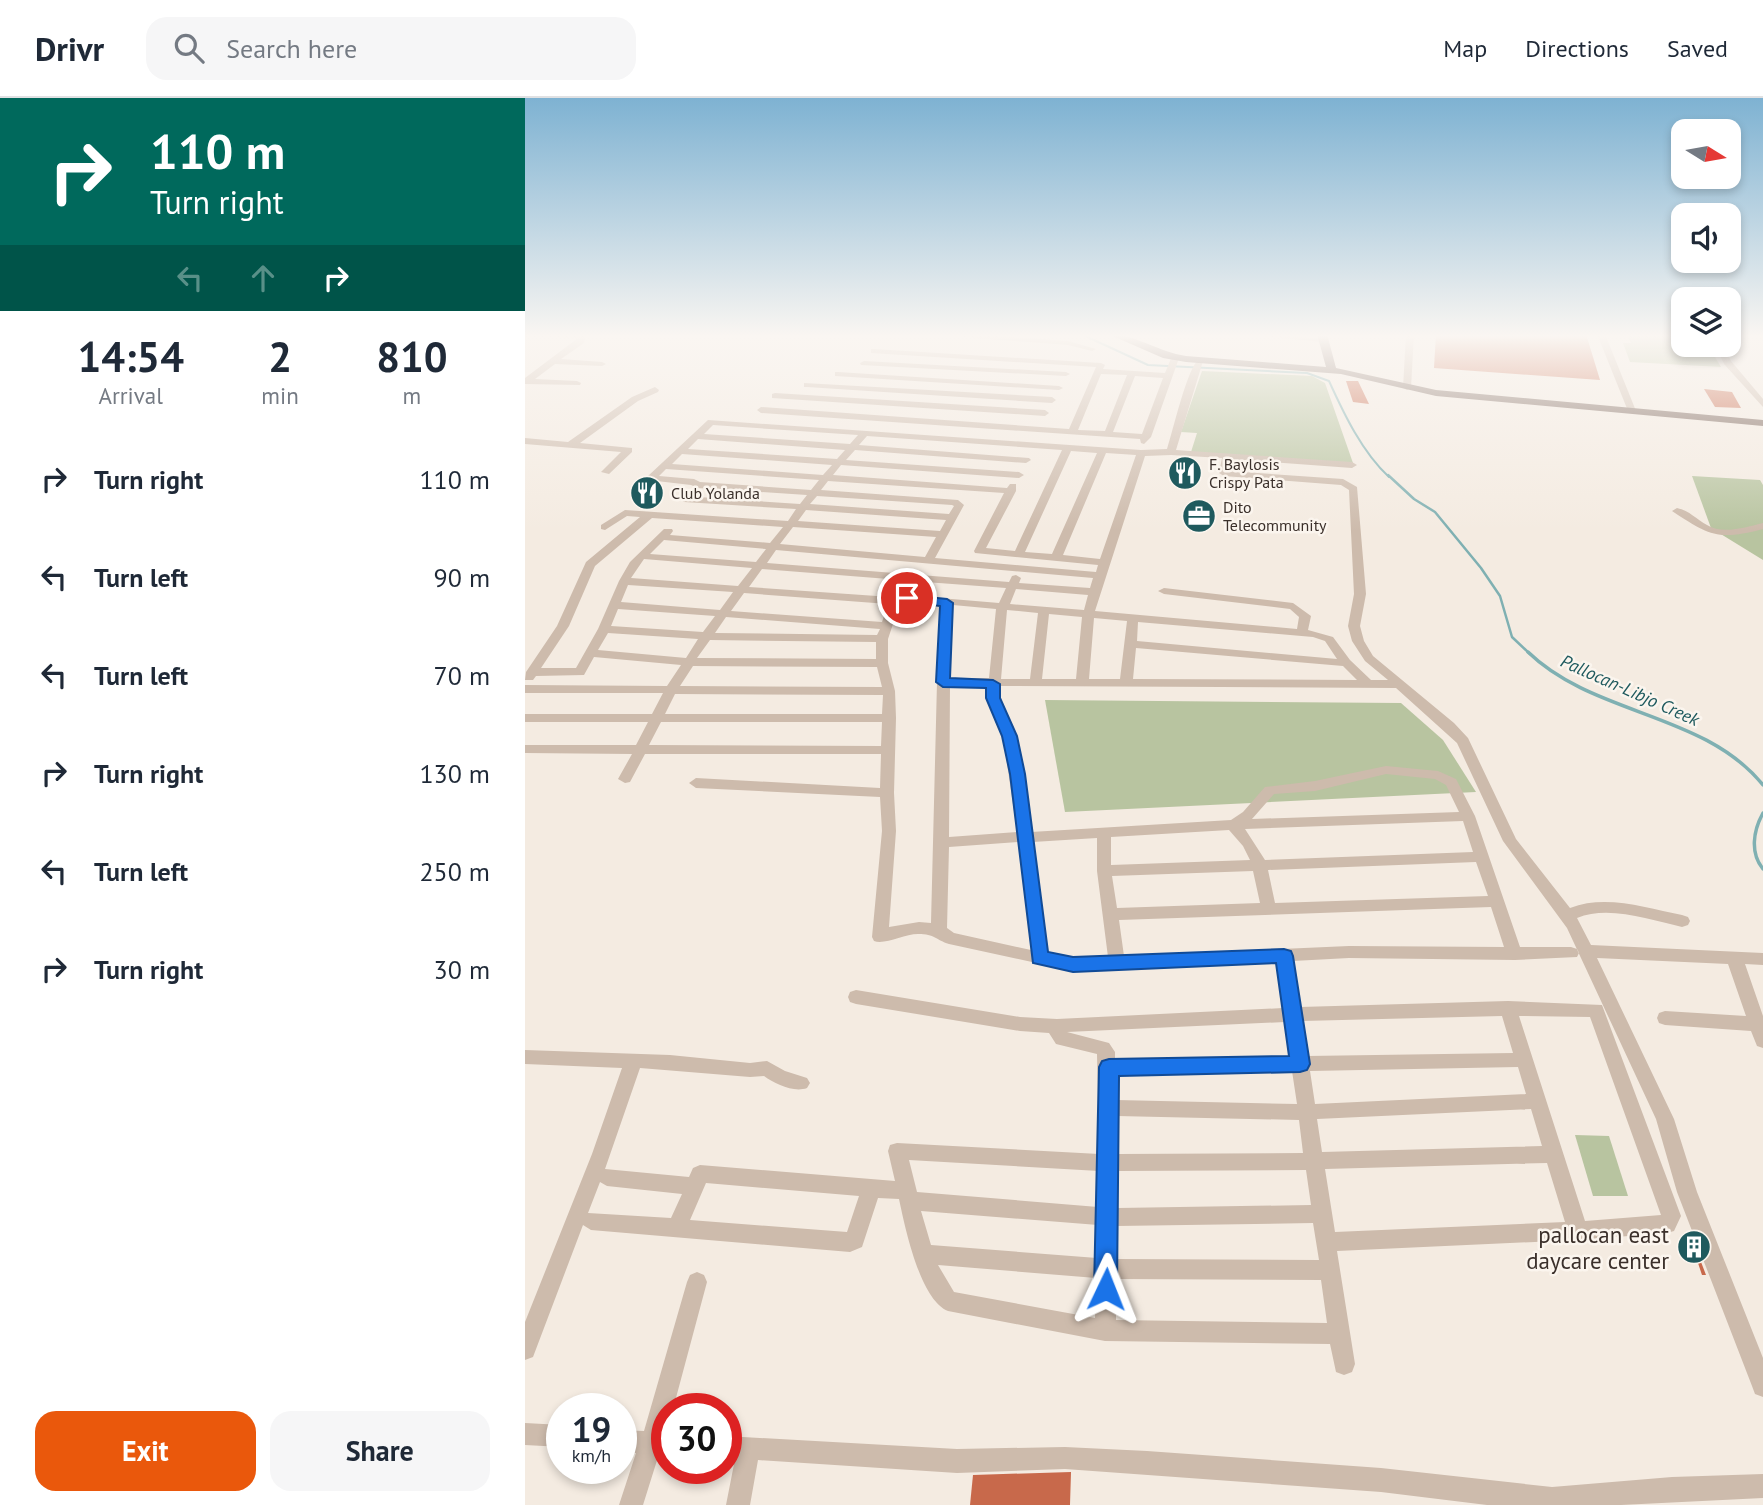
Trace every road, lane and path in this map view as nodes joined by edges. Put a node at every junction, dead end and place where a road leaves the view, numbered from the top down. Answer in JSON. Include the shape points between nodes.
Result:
{"nodes":[{"id":1,"x":633,"y":400,"type":"edge"},
{"id":2,"x":772,"y":400,"type":"edge"},
{"id":3,"x":833,"y":400,"type":"edge"},
{"id":4,"x":1046,"y":400,"type":"edge"},
{"id":5,"x":1052,"y":400,"type":"joint"},
{"id":6,"x":1087,"y":400,"type":"edge"},
{"id":7,"x":1121,"y":400,"type":"edge"},
{"id":8,"x":1159,"y":400,"type":"edge"},
{"id":9,"x":1186,"y":400,"type":"edge"},
{"id":10,"x":1506,"y":400,"type":"edge"},
{"id":11,"x":1627,"y":400,"type":"edge"},
{"id":12,"x":1632,"y":411,"type":"junction"},
{"id":13,"x":1045,"y":413,"type":"junction"},
{"id":14,"x":1763,"y":424,"type":"edge"},
{"id":15,"x":781,"y":428,"type":"junction"},
{"id":16,"x":1037,"y":429,"type":"junction"},
{"id":17,"x":1073,"y":432,"type":"junction"},
{"id":18,"x":1108,"y":433,"type":"junction"},
{"id":19,"x":864,"y":434,"type":"junction"},
{"id":20,"x":697,"y":436,"type":"junction"},
{"id":21,"x":525,"y":441,"type":"edge"},
{"id":22,"x":766,"y":442,"type":"junction"},
{"id":23,"x":570,"y":445,"type":"junction"},
{"id":24,"x":1034,"y":446,"type":"junction"},
{"id":25,"x":1068,"y":448,"type":"junction"},
{"id":26,"x":851,"y":449,"type":"junction"},
{"id":27,"x":1102,"y":450,"type":"junction"},
{"id":28,"x":681,"y":451,"type":"junction"},
{"id":29,"x":1171,"y":452,"type":"junction"},
{"id":30,"x":1142,"y":453,"type":"junction"},
{"id":31,"x":1227,"y":456,"type":"junction"},
{"id":32,"x":751,"y":457,"type":"junction"},
{"id":33,"x":1026,"y":460,"type":"junction"},
{"id":34,"x":1286,"y":460,"type":"junction"},
{"id":35,"x":838,"y":463,"type":"junction"},
{"id":36,"x":1352,"y":465,"type":"dead end"},
{"id":37,"x":666,"y":466,"type":"junction"},
{"id":38,"x":606,"y":471,"type":"dead end"},
{"id":39,"x":737,"y":472,"type":"junction"},
{"id":40,"x":1019,"y":475,"type":"junction"},
{"id":41,"x":1283,"y":477,"type":"junction"},
{"id":42,"x":825,"y":478,"type":"junction"},
{"id":43,"x":698,"y":485,"type":"junction"},
{"id":44,"x":1011,"y":491,"type":"junction"},
{"id":45,"x":815,"y":493,"type":"junction"},
{"id":46,"x":684,"y":499,"type":"junction"},
{"id":47,"x":804,"y":508,"type":"junction"},
{"id":48,"x":1677,"y":511,"type":"dead end"},
{"id":49,"x":649,"y":515,"type":"junction"},
{"id":50,"x":667,"y":516,"type":"junction"},
{"id":51,"x":686,"y":517,"type":"junction"},
{"id":52,"x":953,"y":517,"type":"junction"},
{"id":53,"x":791,"y":526,"type":"junction"},
{"id":54,"x":1763,"y":526,"type":"edge"},
{"id":55,"x":605,"y":527,"type":"dead end"},
{"id":56,"x":943,"y":534,"type":"junction"},
{"id":57,"x":661,"y":537,"type":"junction"},
{"id":58,"x":775,"y":546,"type":"junction"},
{"id":59,"x":640,"y":556,"type":"junction"},
{"id":60,"x":1056,"y":558,"type":"junction"},
{"id":61,"x":929,"y":559,"type":"junction"},
{"id":62,"x":1019,"y":561,"type":"junction"},
{"id":63,"x":1103,"y":562,"type":"junction"},
{"id":64,"x":758,"y":566,"type":"junction"},
{"id":65,"x":1098,"y":575,"type":"junction"},
{"id":66,"x":908,"y":578,"type":"junction"},
{"id":67,"x":624,"y":581,"type":"junction"},
{"id":68,"x":1013,"y":585,"type":"junction"},
{"id":69,"x":741,"y":589,"type":"junction"},
{"id":70,"x":1164,"y":591,"type":"dead end"},
{"id":71,"x":1094,"y":592,"type":"junction"},
{"id":72,"x":895,"y":601,"type":"junction"},
{"id":73,"x":947,"y":603,"type":"junction"},
{"id":74,"x":615,"y":605,"type":"junction"},
{"id":75,"x":1002,"y":608,"type":"junction"},
{"id":76,"x":723,"y":612,"type":"junction"},
{"id":77,"x":1044,"y":612,"type":"junction"},
{"id":78,"x":1088,"y":616,"type":"junction"},
{"id":79,"x":1133,"y":619,"type":"junction"},
{"id":80,"x":604,"y":629,"type":"junction"},
{"id":81,"x":883,"y":633,"type":"junction"},
{"id":82,"x":1302,"y":633,"type":"junction"},
{"id":83,"x":706,"y":636,"type":"junction"},
{"id":84,"x":1130,"y":644,"type":"junction"},
{"id":85,"x":592,"y":653,"type":"junction"},
{"id":86,"x":689,"y":662,"type":"junction"},
{"id":87,"x":882,"y":663,"type":"junction"},
{"id":88,"x":1346,"y":663,"type":"junction"},
{"id":89,"x":529,"y":678,"type":"edge"},
{"id":90,"x":943,"y":682,"type":"junction"},
{"id":91,"x":993,"y":684,"type":"junction"},
{"id":92,"x":1035,"y":684,"type":"junction"},
{"id":93,"x":1083,"y":684,"type":"junction"},
{"id":94,"x":1126,"y":684,"type":"junction"},
{"id":95,"x":1368,"y":684,"type":"junction"},
{"id":96,"x":1399,"y":684,"type":"junction"},
{"id":97,"x":525,"y":689,"type":"edge"},
{"id":98,"x":671,"y":691,"type":"junction"},
{"id":99,"x":889,"y":691,"type":"junction"},
{"id":100,"x":525,"y":718,"type":"edge"},
{"id":101,"x":890,"y":718,"type":"junction"},
{"id":102,"x":655,"y":719,"type":"junction"},
{"id":103,"x":525,"y":749,"type":"edge"},
{"id":104,"x":641,"y":749,"type":"junction"},
{"id":105,"x":889,"y":750,"type":"junction"},
{"id":106,"x":625,"y":779,"type":"dead end"},
{"id":107,"x":697,"y":783,"type":"dead end"},
{"id":108,"x":887,"y":793,"type":"junction"},
{"id":109,"x":1468,"y":816,"type":"junction"},
{"id":110,"x":1233,"y":825,"type":"junction"},
{"id":111,"x":1104,"y":833,"type":"junction"},
{"id":112,"x":1023,"y":838,"type":"junction"},
{"id":113,"x":943,"y":842,"type":"junction"},
{"id":114,"x":1480,"y":857,"type":"junction"},
{"id":115,"x":1261,"y":866,"type":"junction"},
{"id":116,"x":1104,"y":871,"type":"junction"},
{"id":117,"x":1498,"y":901,"type":"junction"},
{"id":118,"x":1268,"y":907,"type":"junction"},
{"id":119,"x":1111,"y":914,"type":"junction"},
{"id":120,"x":1567,"y":916,"type":"junction"},
{"id":121,"x":1682,"y":920,"type":"dead end"},
{"id":122,"x":939,"y":930,"type":"junction"},
{"id":123,"x":1580,"y":952,"type":"junction"},
{"id":124,"x":1515,"y":954,"type":"junction"},
{"id":125,"x":1284,"y":956,"type":"junction"},
{"id":126,"x":1040,"y":958,"type":"junction"},
{"id":127,"x":1763,"y":959,"type":"edge"},
{"id":128,"x":1735,"y":960,"type":"junction"},
{"id":129,"x":1117,"y":963,"type":"junction"},
{"id":130,"x":856,"y":997,"type":"dead end"},
{"id":131,"x":1509,"y":1009,"type":"junction"},
{"id":132,"x":1292,"y":1013,"type":"junction"},
{"id":133,"x":1665,"y":1018,"type":"dead end"},
{"id":134,"x":1757,"y":1024,"type":"junction"},
{"id":135,"x":1057,"y":1026,"type":"junction"},
{"id":136,"x":1763,"y":1041,"type":"edge"},
{"id":137,"x":525,"y":1057,"type":"edge"},
{"id":138,"x":634,"y":1060,"type":"junction"},
{"id":139,"x":1524,"y":1060,"type":"junction"},
{"id":140,"x":1300,"y":1064,"type":"junction"},
{"id":141,"x":1109,"y":1067,"type":"junction"},
{"id":142,"x":801,"y":1083,"type":"dead end"},
{"id":143,"x":1537,"y":1101,"type":"junction"},
{"id":144,"x":1109,"y":1108,"type":"junction"},
{"id":145,"x":1307,"y":1112,"type":"junction"},
{"id":146,"x":1554,"y":1154,"type":"junction"},
{"id":147,"x":1314,"y":1161,"type":"junction"},
{"id":148,"x":1109,"y":1163,"type":"junction"},
{"id":149,"x":607,"y":1177,"type":"dead end"},
{"id":150,"x":694,"y":1186,"type":"junction"},
{"id":151,"x":871,"y":1189,"type":"junction"},
{"id":152,"x":909,"y":1196,"type":"junction"},
{"id":153,"x":1322,"y":1214,"type":"junction"},
{"id":154,"x":1108,"y":1217,"type":"junction"},
{"id":155,"x":591,"y":1221,"type":"dead end"},
{"id":156,"x":677,"y":1227,"type":"junction"},
{"id":157,"x":1577,"y":1231,"type":"junction"},
{"id":158,"x":1326,"y":1242,"type":"junction"},
{"id":159,"x":924,"y":1254,"type":"junction"},
{"id":160,"x":1106,"y":1269,"type":"junction"},
{"id":161,"x":1330,"y":1270,"type":"junction"},
{"id":162,"x":697,"y":1282,"type":"dead end"},
{"id":163,"x":1105,"y":1330,"type":"junction"},
{"id":164,"x":1340,"y":1334,"type":"junction"},
{"id":165,"x":525,"y":1349,"type":"edge"},
{"id":166,"x":1344,"y":1364,"type":"dead end"},
{"id":167,"x":1763,"y":1386,"type":"edge"},
{"id":168,"x":667,"y":1393,"type":"edge"},
{"id":169,"x":525,"y":1434,"type":"edge"},
{"id":170,"x":546,"y":1435,"type":"edge"},
{"id":171,"x":742,"y":1448,"type":"edge"},
{"id":172,"x":651,"y":1459,"type":"edge"},
{"id":173,"x":738,"y":1484,"type":"edge"},
{"id":174,"x":1763,"y":1486,"type":"edge"},
{"id":175,"x":631,"y":1505,"type":"edge"},
{"id":176,"x":738,"y":1505,"type":"edge"}],
"edges":[{"from":1,"to":23,"type":"street"},
{"from":2,"to":16,"type":"street","via":[[760,413]]},
{"from":3,"to":13,"type":"street"},
{"from":4,"to":5,"type":"street"},
{"from":5,"to":13,"type":"street"},
{"from":6,"to":17,"type":"street"},
{"from":7,"to":18,"type":"street"},
{"from":8,"to":18,"type":"street","via":[[1145,439]]},
{"from":9,"to":29,"type":"street"},
{"from":10,"to":12,"type":"main road"},
{"from":11,"to":12,"type":"street"},
{"from":12,"to":14,"type":"main road"},
{"from":13,"to":16,"type":"street"},
{"from":15,"to":19,"type":"street"},
{"from":15,"to":20,"type":"street","via":[[711,422]]},
{"from":15,"to":22,"type":"street"},
{"from":16,"to":17,"type":"street"},
{"from":17,"to":18,"type":"street"},
{"from":19,"to":24,"type":"street"},
{"from":19,"to":26,"type":"street"},
{"from":20,"to":22,"type":"street"},
{"from":20,"to":28,"type":"street"},
{"from":21,"to":23,"type":"street"},
{"from":22,"to":26,"type":"street"},
{"from":22,"to":32,"type":"street"},
{"from":23,"to":38,"type":"street","via":[[629,450]]},
{"from":24,"to":25,"type":"street"},
{"from":24,"to":33,"type":"street"},
{"from":25,"to":27,"type":"street"},
{"from":25,"to":62,"type":"street"},
{"from":26,"to":33,"type":"street"},
{"from":26,"to":35,"type":"street"},
{"from":27,"to":30,"type":"street"},
{"from":27,"to":60,"type":"street"},
{"from":28,"to":32,"type":"street"},
{"from":28,"to":37,"type":"street"},
{"from":29,"to":30,"type":"street"},
{"from":29,"to":31,"type":"street"},
{"from":30,"to":63,"type":"street"},
{"from":31,"to":34,"type":"street"},
{"from":31,"to":41,"type":"street","via":[[1224,473]]},
{"from":32,"to":35,"type":"street"},
{"from":32,"to":39,"type":"street"},
{"from":33,"to":40,"type":"street"},
{"from":34,"to":36,"type":"street"},
{"from":34,"to":41,"type":"street"},
{"from":35,"to":40,"type":"street"},
{"from":35,"to":42,"type":"street"},
{"from":37,"to":39,"type":"street"},
{"from":37,"to":43,"type":"street","via":[[651,478]]},
{"from":39,"to":42,"type":"street"},
{"from":40,"to":44,"type":"street"},
{"from":41,"to":96,"type":"street","via":[[1343,482],[1355,489],[1360,594],[1354,626],[1369,658]]},
{"from":42,"to":44,"type":"street"},
{"from":42,"to":45,"type":"street"},
{"from":43,"to":45,"type":"street"},
{"from":43,"to":46,"type":"street"},
{"from":44,"to":62,"type":"street","via":[[979,551]]},
{"from":45,"to":47,"type":"street"},
{"from":45,"to":52,"type":"street","via":[[955,502],[959,505]]},
{"from":46,"to":47,"type":"street"},
{"from":46,"to":50,"type":"street"},
{"from":47,"to":52,"type":"street"},
{"from":47,"to":53,"type":"street"},
{"from":48,"to":54,"type":"street","via":[[1712,530],[1734,532]]},
{"from":49,"to":50,"type":"street"},
{"from":49,"to":55,"type":"street","via":[[625,513]]},
{"from":49,"to":89,"type":"street","via":[[590,564],[563,626]]},
{"from":50,"to":51,"type":"street"},
{"from":51,"to":53,"type":"street"},
{"from":51,"to":57,"type":"street"},
{"from":52,"to":56,"type":"street"},
{"from":53,"to":56,"type":"street"},
{"from":53,"to":58,"type":"street"},
{"from":56,"to":61,"type":"street"},
{"from":57,"to":58,"type":"street"},
{"from":57,"to":59,"type":"street"},
{"from":58,"to":61,"type":"street"},
{"from":58,"to":64,"type":"street"},
{"from":59,"to":64,"type":"street"},
{"from":59,"to":67,"type":"street"},
{"from":60,"to":62,"type":"street"},
{"from":60,"to":63,"type":"street"},
{"from":61,"to":62,"type":"street"},
{"from":62,"to":65,"type":"street"},
{"from":62,"to":68,"type":"street"},
{"from":63,"to":65,"type":"street"},
{"from":64,"to":66,"type":"street"},
{"from":64,"to":69,"type":"street"},
{"from":65,"to":71,"type":"street"},
{"from":66,"to":68,"type":"street"},
{"from":66,"to":72,"type":"street"},
{"from":67,"to":69,"type":"street"},
{"from":67,"to":74,"type":"street"},
{"from":68,"to":71,"type":"street"},
{"from":68,"to":75,"type":"street"},
{"from":69,"to":72,"type":"street"},
{"from":69,"to":76,"type":"street"},
{"from":70,"to":82,"type":"street","via":[[1293,606],[1305,616]]},
{"from":71,"to":78,"type":"street"},
{"from":72,"to":73,"type":"street"},
{"from":72,"to":81,"type":"street"},
{"from":73,"to":75,"type":"street"},
{"from":73,"to":90,"type":"street"},
{"from":74,"to":76,"type":"street"},
{"from":74,"to":80,"type":"street"},
{"from":75,"to":77,"type":"street"},
{"from":75,"to":91,"type":"street"},
{"from":76,"to":81,"type":"street"},
{"from":76,"to":83,"type":"street"},
{"from":77,"to":78,"type":"street"},
{"from":77,"to":92,"type":"street"},
{"from":78,"to":79,"type":"street"},
{"from":78,"to":93,"type":"street"},
{"from":79,"to":82,"type":"street"},
{"from":79,"to":84,"type":"street"},
{"from":80,"to":83,"type":"street"},
{"from":80,"to":85,"type":"street"},
{"from":81,"to":83,"type":"street"},
{"from":81,"to":87,"type":"street"},
{"from":82,"to":88,"type":"street","via":[[1329,639]]},
{"from":83,"to":86,"type":"street"},
{"from":84,"to":88,"type":"street"},
{"from":84,"to":94,"type":"street"},
{"from":85,"to":86,"type":"street"},
{"from":85,"to":89,"type":"street","via":[[580,672]]},
{"from":86,"to":87,"type":"street"},
{"from":86,"to":98,"type":"street"},
{"from":87,"to":99,"type":"street"},
{"from":88,"to":95,"type":"street"},
{"from":90,"to":91,"type":"street"},
{"from":90,"to":113,"type":"street"},
{"from":91,"to":92,"type":"street"},
{"from":91,"to":112,"type":"street","via":[[993,698],[1010,736]]},
{"from":92,"to":93,"type":"street"},
{"from":93,"to":94,"type":"street"},
{"from":94,"to":95,"type":"street"},
{"from":95,"to":96,"type":"street"},
{"from":96,"to":120,"type":"street","via":[[1463,741],[1510,841]]},
{"from":97,"to":98,"type":"street"},
{"from":98,"to":99,"type":"street"},
{"from":98,"to":102,"type":"street"},
{"from":99,"to":101,"type":"street"},
{"from":100,"to":102,"type":"street"},
{"from":101,"to":102,"type":"street"},
{"from":101,"to":105,"type":"street"},
{"from":102,"to":104,"type":"street"},
{"from":103,"to":104,"type":"street"},
{"from":104,"to":105,"type":"street"},
{"from":104,"to":106,"type":"street"},
{"from":105,"to":108,"type":"street"},
{"from":107,"to":108,"type":"street"},
{"from":108,"to":122,"type":"street","via":[[889,831],[880,937],[898,930]]},
{"from":109,"to":110,"type":"street"},
{"from":109,"to":110,"type":"street","via":[[1451,782],[1438,775],[1386,770],[1315,786],[1270,790]]},
{"from":109,"to":114,"type":"street"},
{"from":110,"to":111,"type":"street"},
{"from":110,"to":115,"type":"street","via":[[1247,838]]},
{"from":111,"to":112,"type":"street"},
{"from":111,"to":116,"type":"street"},
{"from":112,"to":113,"type":"street"},
{"from":112,"to":126,"type":"street"},
{"from":113,"to":122,"type":"street"},
{"from":114,"to":115,"type":"street"},
{"from":114,"to":117,"type":"street"},
{"from":115,"to":116,"type":"street"},
{"from":115,"to":118,"type":"street"},
{"from":116,"to":119,"type":"street"},
{"from":117,"to":118,"type":"street"},
{"from":117,"to":124,"type":"street"},
{"from":118,"to":119,"type":"street"},
{"from":119,"to":129,"type":"street"},
{"from":120,"to":121,"type":"street","via":[[1594,907]]},
{"from":120,"to":123,"type":"street"},
{"from":122,"to":126,"type":"street","via":[[949,937]]},
{"from":123,"to":124,"type":"street"},
{"from":123,"to":128,"type":"street"},
{"from":123,"to":167,"type":"street","via":[[1665,1119],[1687,1192]]},
{"from":124,"to":125,"type":"street"},
{"from":125,"to":129,"type":"street"},
{"from":125,"to":132,"type":"street"},
{"from":126,"to":129,"type":"street","via":[[1073,965]]},
{"from":127,"to":128,"type":"street"},
{"from":128,"to":134,"type":"street"},
{"from":130,"to":135,"type":"street"},
{"from":131,"to":132,"type":"street"},
{"from":131,"to":139,"type":"street"},
{"from":131,"to":157,"type":"street","via":[[1596,1010],[1671,1216],[1667,1224],[1659,1226]]},
{"from":132,"to":135,"type":"street"},
{"from":132,"to":140,"type":"street"},
{"from":133,"to":134,"type":"street"},
{"from":134,"to":136,"type":"street"},
{"from":135,"to":141,"type":"street","via":[[1062,1039],[1105,1049]]},
{"from":137,"to":138,"type":"street"},
{"from":138,"to":142,"type":"street","via":[[768,1069]]},
{"from":138,"to":165,"type":"street"},
{"from":139,"to":140,"type":"street"},
{"from":139,"to":143,"type":"street"},
{"from":140,"to":141,"type":"street"},
{"from":140,"to":145,"type":"street"},
{"from":141,"to":144,"type":"street"},
{"from":143,"to":145,"type":"street"},
{"from":143,"to":146,"type":"street"},
{"from":144,"to":145,"type":"street"},
{"from":144,"to":148,"type":"street"},
{"from":145,"to":147,"type":"street"},
{"from":146,"to":147,"type":"street"},
{"from":146,"to":157,"type":"street"},
{"from":147,"to":148,"type":"street"},
{"from":147,"to":153,"type":"street"},
{"from":148,"to":152,"type":"street","via":[[897,1152]]},
{"from":148,"to":154,"type":"street"},
{"from":149,"to":150,"type":"street"},
{"from":150,"to":151,"type":"street","via":[[700,1174]]},
{"from":150,"to":156,"type":"street"},
{"from":151,"to":152,"type":"street"},
{"from":151,"to":156,"type":"street","via":[[853,1241]]},
{"from":152,"to":154,"type":"street"},
{"from":152,"to":159,"type":"street"},
{"from":153,"to":154,"type":"street"},
{"from":153,"to":158,"type":"street"},
{"from":154,"to":160,"type":"street"},
{"from":155,"to":156,"type":"street"},
{"from":157,"to":158,"type":"street"},
{"from":158,"to":161,"type":"street"},
{"from":159,"to":160,"type":"street"},
{"from":159,"to":163,"type":"street","via":[[948,1301]]},
{"from":160,"to":161,"type":"street"},
{"from":160,"to":163,"type":"street"},
{"from":161,"to":164,"type":"street"},
{"from":162,"to":168,"type":"street"},
{"from":163,"to":164,"type":"street"},
{"from":164,"to":166,"type":"street"},
{"from":169,"to":170,"type":"street"},
{"from":171,"to":174,"type":"street","via":[[957,1461],[1065,1458],[1147,1463],[1381,1480],[1552,1499]]},
{"from":172,"to":175,"type":"street"},
{"from":173,"to":176,"type":"street"}]}
